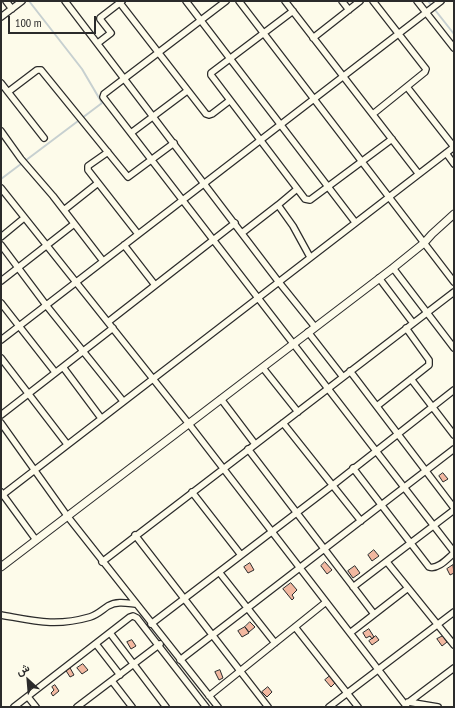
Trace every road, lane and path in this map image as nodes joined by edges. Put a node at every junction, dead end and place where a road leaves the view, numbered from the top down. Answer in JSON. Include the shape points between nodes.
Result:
{"nodes":[{"id":1,"x":6,"y":1,"type":"edge"},
{"id":2,"x":22,"y":1,"type":"edge"},
{"id":3,"x":65,"y":1,"type":"edge"},
{"id":4,"x":186,"y":1,"type":"edge"},
{"id":5,"x":226,"y":1,"type":"edge"},
{"id":6,"x":239,"y":1,"type":"edge"},
{"id":7,"x":285,"y":1,"type":"edge"},
{"id":8,"x":342,"y":1,"type":"edge"},
{"id":9,"x":360,"y":1,"type":"edge"},
{"id":10,"x":373,"y":1,"type":"edge"},
{"id":11,"x":417,"y":1,"type":"edge"},
{"id":12,"x":441,"y":1,"type":"edge"},
{"id":13,"x":121,"y":2,"type":"edge"},
{"id":14,"x":12,"y":9,"type":"junction"},
{"id":15,"x":293,"y":10,"type":"junction"},
{"id":16,"x":349,"y":10,"type":"junction"},
{"id":17,"x":426,"y":13,"type":"junction"},
{"id":18,"x":1,"y":17,"type":"edge"},
{"id":19,"x":200,"y":20,"type":"junction"},
{"id":20,"x":263,"y":33,"type":"junction"},
{"id":21,"x":399,"y":34,"type":"junction"},
{"id":22,"x":314,"y":38,"type":"junction"},
{"id":23,"x":98,"y":44,"type":"junction"},
{"id":24,"x":454,"y":48,"type":"edge"},
{"id":25,"x":158,"y":52,"type":"junction"},
{"id":26,"x":229,"y":59,"type":"junction"},
{"id":27,"x":343,"y":76,"type":"junction"},
{"id":28,"x":124,"y":78,"type":"junction"},
{"id":29,"x":1,"y":83,"type":"edge"},
{"id":30,"x":407,"y":87,"type":"junction"},
{"id":31,"x":187,"y":91,"type":"junction"},
{"id":32,"x":8,"y":92,"type":"junction"},
{"id":33,"x":314,"y":99,"type":"junction"},
{"id":34,"x":229,"y":101,"type":"junction"},
{"id":35,"x":373,"y":114,"type":"junction"},
{"id":36,"x":153,"y":116,"type":"junction"},
{"id":37,"x":281,"y":125,"type":"junction"},
{"id":38,"x":1,"y":132,"type":"edge"},
{"id":39,"x":131,"y":133,"type":"junction"},
{"id":40,"x":44,"y":138,"type":"dead end"},
{"id":41,"x":392,"y":139,"type":"junction"},
{"id":42,"x":260,"y":140,"type":"junction"},
{"id":43,"x":174,"y":143,"type":"junction"},
{"id":44,"x":454,"y":147,"type":"edge"},
{"id":45,"x":108,"y":152,"type":"junction"},
{"id":46,"x":446,"y":153,"type":"junction"},
{"id":47,"x":152,"y":160,"type":"junction"},
{"id":48,"x":361,"y":162,"type":"junction"},
{"id":49,"x":454,"y":164,"type":"edge"},
{"id":50,"x":418,"y":173,"type":"junction"},
{"id":51,"x":98,"y":183,"type":"junction"},
{"id":52,"x":204,"y":183,"type":"junction"},
{"id":53,"x":328,"y":186,"type":"junction"},
{"id":54,"x":1,"y":188,"type":"edge"},
{"id":55,"x":297,"y":189,"type":"junction"},
{"id":56,"x":388,"y":196,"type":"junction"},
{"id":57,"x":182,"y":200,"type":"junction"},
{"id":58,"x":278,"y":205,"type":"junction"},
{"id":59,"x":64,"y":210,"type":"junction"},
{"id":60,"x":454,"y":214,"type":"edge"},
{"id":61,"x":24,"y":218,"type":"junction"},
{"id":62,"x":355,"y":222,"type":"junction"},
{"id":63,"x":235,"y":223,"type":"junction"},
{"id":64,"x":74,"y":224,"type":"junction"},
{"id":65,"x":242,"y":233,"type":"junction"},
{"id":66,"x":138,"y":234,"type":"junction"},
{"id":67,"x":1,"y":237,"type":"edge"},
{"id":68,"x":213,"y":240,"type":"junction"},
{"id":69,"x":424,"y":243,"type":"junction"},
{"id":70,"x":1,"y":245,"type":"edge"},
{"id":71,"x":124,"y":245,"type":"junction"},
{"id":72,"x":47,"y":246,"type":"junction"},
{"id":73,"x":310,"y":257,"type":"junction"},
{"id":74,"x":103,"y":261,"type":"junction"},
{"id":75,"x":18,"y":268,"type":"junction"},
{"id":76,"x":393,"y":268,"type":"junction"},
{"id":77,"x":379,"y":278,"type":"junction"},
{"id":78,"x":1,"y":281,"type":"edge"},
{"id":79,"x":278,"y":281,"type":"junction"},
{"id":80,"x":76,"y":282,"type":"junction"},
{"id":81,"x":454,"y":282,"type":"edge"},
{"id":82,"x":155,"y":285,"type":"junction"},
{"id":83,"x":454,"y":292,"type":"edge"},
{"id":84,"x":257,"y":297,"type":"junction"},
{"id":85,"x":1,"y":303,"type":"edge"},
{"id":86,"x":46,"y":304,"type":"junction"},
{"id":87,"x":427,"y":313,"type":"junction"},
{"id":88,"x":108,"y":322,"type":"junction"},
{"id":89,"x":413,"y":323,"type":"junction"},
{"id":90,"x":19,"y":326,"type":"junction"},
{"id":91,"x":315,"y":327,"type":"junction"},
{"id":92,"x":112,"y":328,"type":"junction"},
{"id":93,"x":406,"y":328,"type":"junction"},
{"id":94,"x":308,"y":332,"type":"junction"},
{"id":95,"x":1,"y":340,"type":"edge"},
{"id":96,"x":294,"y":344,"type":"junction"},
{"id":97,"x":454,"y":348,"type":"edge"},
{"id":98,"x":83,"y":351,"type":"junction"},
{"id":99,"x":1,"y":358,"type":"edge"},
{"id":100,"x":63,"y":367,"type":"junction"},
{"id":101,"x":262,"y":368,"type":"junction"},
{"id":102,"x":350,"y":371,"type":"junction"},
{"id":103,"x":56,"y":372,"type":"junction"},
{"id":104,"x":343,"y":377,"type":"junction"},
{"id":105,"x":152,"y":378,"type":"junction"},
{"id":106,"x":411,"y":379,"type":"junction"},
{"id":107,"x":328,"y":388,"type":"junction"},
{"id":108,"x":454,"y":390,"type":"edge"},
{"id":109,"x":28,"y":394,"type":"junction"},
{"id":110,"x":221,"y":399,"type":"junction"},
{"id":111,"x":123,"y":401,"type":"junction"},
{"id":112,"x":377,"y":406,"type":"junction"},
{"id":113,"x":432,"y":407,"type":"junction"},
{"id":114,"x":298,"y":412,"type":"junction"},
{"id":115,"x":1,"y":415,"type":"edge"},
{"id":116,"x":102,"y":418,"type":"junction"},
{"id":117,"x":283,"y":423,"type":"junction"},
{"id":118,"x":1,"y":424,"type":"edge"},
{"id":119,"x":189,"y":424,"type":"junction"},
{"id":120,"x":398,"y":433,"type":"junction"},
{"id":121,"x":454,"y":435,"type":"edge"},
{"id":122,"x":67,"y":444,"type":"junction"},
{"id":123,"x":255,"y":444,"type":"junction"},
{"id":124,"x":248,"y":449,"type":"junction"},
{"id":125,"x":454,"y":449,"type":"edge"},
{"id":126,"x":376,"y":450,"type":"junction"},
{"id":127,"x":223,"y":468,"type":"junction"},
{"id":128,"x":353,"y":468,"type":"junction"},
{"id":129,"x":34,"y":470,"type":"junction"},
{"id":130,"x":426,"y":470,"type":"junction"},
{"id":131,"x":333,"y":485,"type":"junction"},
{"id":132,"x":404,"y":487,"type":"junction"},
{"id":133,"x":192,"y":492,"type":"junction"},
{"id":134,"x":2,"y":494,"type":"edge"},
{"id":135,"x":382,"y":505,"type":"junction"},
{"id":136,"x":454,"y":509,"type":"edge"},
{"id":137,"x":296,"y":512,"type":"junction"},
{"id":138,"x":68,"y":517,"type":"junction"},
{"id":139,"x":361,"y":520,"type":"junction"},
{"id":140,"x":434,"y":526,"type":"junction"},
{"id":141,"x":272,"y":531,"type":"junction"},
{"id":142,"x":135,"y":535,"type":"junction"},
{"id":143,"x":36,"y":540,"type":"junction"},
{"id":144,"x":412,"y":543,"type":"junction"},
{"id":145,"x":324,"y":549,"type":"junction"},
{"id":146,"x":454,"y":553,"type":"edge"},
{"id":147,"x":240,"y":555,"type":"junction"},
{"id":148,"x":102,"y":562,"type":"junction"},
{"id":149,"x":387,"y":562,"type":"junction"},
{"id":150,"x":1,"y":568,"type":"edge"},
{"id":151,"x":300,"y":568,"type":"junction"},
{"id":152,"x":219,"y":572,"type":"junction"},
{"id":153,"x":353,"y":587,"type":"junction"},
{"id":154,"x":408,"y":588,"type":"junction"},
{"id":155,"x":184,"y":598,"type":"junction"},
{"id":156,"x":326,"y":602,"type":"junction"},
{"id":157,"x":135,"y":604,"type":"junction"},
{"id":158,"x":247,"y":609,"type":"junction"},
{"id":159,"x":454,"y":612,"type":"edge"},
{"id":160,"x":374,"y":614,"type":"junction"},
{"id":161,"x":1,"y":615,"type":"edge"},
{"id":162,"x":151,"y":624,"type":"junction"},
{"id":163,"x":437,"y":624,"type":"junction"},
{"id":164,"x":295,"y":627,"type":"junction"},
{"id":165,"x":110,"y":633,"type":"junction"},
{"id":166,"x":350,"y":633,"type":"junction"},
{"id":167,"x":212,"y":635,"type":"junction"},
{"id":168,"x":165,"y":640,"type":"junction"},
{"id":169,"x":275,"y":643,"type":"junction"},
{"id":170,"x":96,"y":644,"type":"junction"},
{"id":171,"x":158,"y":645,"type":"junction"},
{"id":172,"x":454,"y":646,"type":"edge"},
{"id":173,"x":180,"y":660,"type":"junction"},
{"id":174,"x":134,"y":665,"type":"junction"},
{"id":175,"x":454,"y":668,"type":"edge"},
{"id":176,"x":378,"y":670,"type":"junction"},
{"id":177,"x":240,"y":671,"type":"junction"},
{"id":178,"x":120,"y":675,"type":"junction"},
{"id":179,"x":112,"y":681,"type":"junction"},
{"id":180,"x":347,"y":693,"type":"junction"},
{"id":181,"x":209,"y":696,"type":"junction"},
{"id":182,"x":28,"y":697,"type":"junction"},
{"id":183,"x":214,"y":702,"type":"junction"},
{"id":184,"x":408,"y":705,"type":"edge"},
{"id":185,"x":14,"y":707,"type":"edge"},
{"id":186,"x":36,"y":707,"type":"edge"},
{"id":187,"x":77,"y":707,"type":"edge"},
{"id":188,"x":132,"y":707,"type":"edge"},
{"id":189,"x":166,"y":707,"type":"edge"},
{"id":190,"x":207,"y":707,"type":"edge"},
{"id":191,"x":218,"y":707,"type":"edge"},
{"id":192,"x":268,"y":707,"type":"edge"},
{"id":193,"x":329,"y":707,"type":"edge"},
{"id":194,"x":358,"y":707,"type":"edge"},
{"id":195,"x":438,"y":707,"type":"edge"}],
"edges":[{"from":1,"to":14,"type":"street"},
{"from":2,"to":14,"type":"street"},
{"from":3,"to":23,"type":"street"},
{"from":4,"to":19,"type":"street"},
{"from":5,"to":19,"type":"street"},
{"from":6,"to":20,"type":"street"},
{"from":7,"to":15,"type":"street"},
{"from":8,"to":16,"type":"street"},
{"from":9,"to":16,"type":"street"},
{"from":10,"to":21,"type":"street"},
{"from":11,"to":17,"type":"street"},
{"from":12,"to":17,"type":"street"},
{"from":13,"to":23,"type":"street","via":[[100,18],[111,33]]},
{"from":13,"to":25,"type":"street"},
{"from":14,"to":18,"type":"street"},
{"from":15,"to":20,"type":"street"},
{"from":15,"to":22,"type":"street"},
{"from":16,"to":22,"type":"street"},
{"from":17,"to":21,"type":"street"},
{"from":17,"to":24,"type":"street"},
{"from":19,"to":25,"type":"street"},
{"from":19,"to":26,"type":"street"},
{"from":20,"to":26,"type":"street"},
{"from":20,"to":33,"type":"street"},
{"from":21,"to":27,"type":"street"},
{"from":21,"to":30,"type":"street","via":[[426,69]]},
{"from":22,"to":27,"type":"street"},
{"from":23,"to":28,"type":"street"},
{"from":25,"to":28,"type":"street"},
{"from":25,"to":31,"type":"street"},
{"from":26,"to":34,"type":"street","via":[[211,75]]},
{"from":26,"to":37,"type":"street"},
{"from":27,"to":33,"type":"street"},
{"from":27,"to":35,"type":"street"},
{"from":28,"to":36,"type":"street"},
{"from":28,"to":39,"type":"street","via":[[103,97]]},
{"from":29,"to":32,"type":"street"},
{"from":30,"to":35,"type":"street"},
{"from":30,"to":44,"type":"street"},
{"from":31,"to":34,"type":"street","via":[[209,115]]},
{"from":31,"to":36,"type":"street"},
{"from":32,"to":40,"type":"street"},
{"from":32,"to":45,"type":"street","via":[[40,70]]},
{"from":33,"to":37,"type":"street"},
{"from":33,"to":48,"type":"street"},
{"from":34,"to":42,"type":"street"},
{"from":35,"to":41,"type":"street"},
{"from":36,"to":39,"type":"street"},
{"from":36,"to":43,"type":"street"},
{"from":37,"to":42,"type":"street"},
{"from":37,"to":53,"type":"street"},
{"from":38,"to":59,"type":"street"},
{"from":39,"to":47,"type":"street"},
{"from":41,"to":48,"type":"street"},
{"from":41,"to":50,"type":"street"},
{"from":42,"to":52,"type":"street"},
{"from":42,"to":55,"type":"street"},
{"from":43,"to":47,"type":"street"},
{"from":43,"to":52,"type":"street"},
{"from":44,"to":46,"type":"street"},
{"from":45,"to":47,"type":"street","via":[[128,176]]},
{"from":45,"to":51,"type":"street","via":[[87,168]]},
{"from":46,"to":49,"type":"street"},
{"from":46,"to":50,"type":"street"},
{"from":47,"to":57,"type":"street"},
{"from":48,"to":53,"type":"street"},
{"from":48,"to":56,"type":"street"},
{"from":50,"to":56,"type":"street"},
{"from":51,"to":59,"type":"street"},
{"from":51,"to":66,"type":"street"},
{"from":52,"to":57,"type":"street"},
{"from":52,"to":63,"type":"street"},
{"from":53,"to":55,"type":"street","via":[[310,200],[305,199]]},
{"from":53,"to":62,"type":"street"},
{"from":54,"to":61,"type":"street"},
{"from":55,"to":58,"type":"street"},
{"from":56,"to":62,"type":"street"},
{"from":56,"to":69,"type":"street"},
{"from":57,"to":66,"type":"street"},
{"from":57,"to":68,"type":"street"},
{"from":58,"to":65,"type":"street"},
{"from":58,"to":73,"type":"street"},
{"from":59,"to":64,"type":"street"},
{"from":60,"to":69,"type":"street"},
{"from":61,"to":67,"type":"street"},
{"from":61,"to":72,"type":"street"},
{"from":62,"to":73,"type":"street"},
{"from":63,"to":65,"type":"street"},
{"from":63,"to":68,"type":"street"},
{"from":64,"to":72,"type":"street"},
{"from":64,"to":74,"type":"street"},
{"from":65,"to":79,"type":"street"},
{"from":66,"to":71,"type":"street"},
{"from":68,"to":82,"type":"street"},
{"from":68,"to":84,"type":"street"},
{"from":69,"to":76,"type":"street"},
{"from":69,"to":81,"type":"street"},
{"from":70,"to":75,"type":"street"},
{"from":71,"to":74,"type":"street"},
{"from":71,"to":82,"type":"street"},
{"from":72,"to":75,"type":"street"},
{"from":72,"to":80,"type":"street"},
{"from":73,"to":79,"type":"street"},
{"from":74,"to":80,"type":"street"},
{"from":75,"to":78,"type":"street"},
{"from":75,"to":86,"type":"street"},
{"from":76,"to":77,"type":"street"},
{"from":76,"to":87,"type":"street"},
{"from":77,"to":89,"type":"street"},
{"from":77,"to":91,"type":"street"},
{"from":79,"to":84,"type":"street"},
{"from":79,"to":91,"type":"street"},
{"from":80,"to":86,"type":"street"},
{"from":80,"to":88,"type":"street"},
{"from":82,"to":88,"type":"street"},
{"from":83,"to":87,"type":"street"},
{"from":84,"to":96,"type":"street"},
{"from":84,"to":105,"type":"street"},
{"from":85,"to":90,"type":"street"},
{"from":86,"to":90,"type":"street"},
{"from":86,"to":98,"type":"street"},
{"from":87,"to":89,"type":"street"},
{"from":87,"to":97,"type":"street"},
{"from":88,"to":92,"type":"street"},
{"from":89,"to":93,"type":"street"},
{"from":90,"to":95,"type":"street"},
{"from":90,"to":103,"type":"street"},
{"from":91,"to":94,"type":"street"},
{"from":92,"to":98,"type":"street"},
{"from":92,"to":105,"type":"street"},
{"from":93,"to":102,"type":"street"},
{"from":93,"to":106,"type":"street","via":[[430,363]]},
{"from":94,"to":96,"type":"street"},
{"from":94,"to":104,"type":"street"},
{"from":96,"to":101,"type":"street"},
{"from":96,"to":107,"type":"street"},
{"from":98,"to":100,"type":"street"},
{"from":98,"to":111,"type":"street"},
{"from":99,"to":109,"type":"street"},
{"from":100,"to":103,"type":"street"},
{"from":100,"to":116,"type":"street"},
{"from":101,"to":110,"type":"street"},
{"from":101,"to":114,"type":"street"},
{"from":102,"to":104,"type":"street"},
{"from":102,"to":112,"type":"street"},
{"from":103,"to":109,"type":"street"},
{"from":104,"to":107,"type":"street"},
{"from":105,"to":111,"type":"street"},
{"from":105,"to":119,"type":"street"},
{"from":106,"to":112,"type":"street"},
{"from":106,"to":113,"type":"street"},
{"from":107,"to":114,"type":"street"},
{"from":107,"to":126,"type":"street"},
{"from":108,"to":113,"type":"street"},
{"from":109,"to":115,"type":"street"},
{"from":109,"to":122,"type":"street"},
{"from":110,"to":119,"type":"street"},
{"from":110,"to":123,"type":"street"},
{"from":111,"to":116,"type":"street"},
{"from":112,"to":120,"type":"street"},
{"from":113,"to":120,"type":"street"},
{"from":113,"to":121,"type":"street"},
{"from":114,"to":117,"type":"street"},
{"from":116,"to":122,"type":"street"},
{"from":117,"to":123,"type":"street"},
{"from":117,"to":131,"type":"street"},
{"from":118,"to":129,"type":"street"},
{"from":119,"to":127,"type":"street"},
{"from":119,"to":138,"type":"street"},
{"from":120,"to":126,"type":"street"},
{"from":120,"to":130,"type":"street"},
{"from":122,"to":129,"type":"street"},
{"from":123,"to":124,"type":"street"},
{"from":124,"to":127,"type":"street"},
{"from":124,"to":137,"type":"street"},
{"from":125,"to":130,"type":"street"},
{"from":126,"to":128,"type":"street"},
{"from":126,"to":132,"type":"street"},
{"from":127,"to":133,"type":"street"},
{"from":127,"to":141,"type":"street"},
{"from":128,"to":131,"type":"street"},
{"from":128,"to":135,"type":"street"},
{"from":129,"to":134,"type":"street"},
{"from":129,"to":138,"type":"street"},
{"from":130,"to":132,"type":"street"},
{"from":130,"to":136,"type":"street"},
{"from":131,"to":137,"type":"street"},
{"from":131,"to":139,"type":"street"},
{"from":132,"to":135,"type":"street"},
{"from":132,"to":140,"type":"street"},
{"from":133,"to":142,"type":"street"},
{"from":133,"to":147,"type":"street"},
{"from":134,"to":143,"type":"street"},
{"from":135,"to":139,"type":"street"},
{"from":135,"to":144,"type":"street"},
{"from":136,"to":140,"type":"street"},
{"from":137,"to":141,"type":"street"},
{"from":137,"to":145,"type":"street"},
{"from":138,"to":143,"type":"street"},
{"from":138,"to":148,"type":"street"},
{"from":139,"to":145,"type":"street"},
{"from":140,"to":144,"type":"street"},
{"from":140,"to":146,"type":"street"},
{"from":141,"to":147,"type":"street"},
{"from":141,"to":151,"type":"street"},
{"from":142,"to":148,"type":"street"},
{"from":142,"to":155,"type":"street"},
{"from":143,"to":150,"type":"street"},
{"from":144,"to":146,"type":"street","via":[[432,568]]},
{"from":144,"to":149,"type":"street"},
{"from":145,"to":151,"type":"street"},
{"from":145,"to":153,"type":"street"},
{"from":147,"to":152,"type":"street"},
{"from":148,"to":157,"type":"street"},
{"from":149,"to":153,"type":"street"},
{"from":149,"to":154,"type":"street"},
{"from":151,"to":156,"type":"street"},
{"from":151,"to":158,"type":"street"},
{"from":152,"to":155,"type":"street"},
{"from":152,"to":158,"type":"street"},
{"from":153,"to":160,"type":"street"},
{"from":154,"to":160,"type":"street"},
{"from":154,"to":163,"type":"street"},
{"from":155,"to":162,"type":"street"},
{"from":155,"to":167,"type":"street"},
{"from":156,"to":164,"type":"street"},
{"from":156,"to":166,"type":"street"},
{"from":157,"to":161,"type":"street","via":[[119,602],[96,615],[66,623],[45,623]]},
{"from":157,"to":162,"type":"street"},
{"from":158,"to":167,"type":"street"},
{"from":158,"to":169,"type":"street"},
{"from":159,"to":163,"type":"street"},
{"from":160,"to":166,"type":"street"},
{"from":162,"to":168,"type":"street"},
{"from":163,"to":172,"type":"street"},
{"from":163,"to":176,"type":"street"},
{"from":164,"to":169,"type":"street"},
{"from":164,"to":180,"type":"street"},
{"from":165,"to":170,"type":"street"},
{"from":165,"to":171,"type":"street","via":[[133,616]]},
{"from":165,"to":174,"type":"street"},
{"from":166,"to":176,"type":"street"},
{"from":167,"to":173,"type":"street"},
{"from":167,"to":177,"type":"street"},
{"from":168,"to":171,"type":"street"},
{"from":168,"to":173,"type":"street"},
{"from":169,"to":177,"type":"street"},
{"from":170,"to":178,"type":"street"},
{"from":170,"to":182,"type":"street"},
{"from":171,"to":174,"type":"street"},
{"from":171,"to":190,"type":"street"},
{"from":173,"to":181,"type":"street"},
{"from":174,"to":178,"type":"street"},
{"from":174,"to":189,"type":"street"},
{"from":175,"to":184,"type":"street"},
{"from":176,"to":180,"type":"street"},
{"from":176,"to":184,"type":"street"},
{"from":177,"to":181,"type":"street"},
{"from":177,"to":192,"type":"street"},
{"from":178,"to":179,"type":"street"},
{"from":179,"to":187,"type":"street"},
{"from":179,"to":188,"type":"street"},
{"from":180,"to":193,"type":"street"},
{"from":180,"to":194,"type":"street"},
{"from":181,"to":183,"type":"street"},
{"from":182,"to":185,"type":"street"},
{"from":182,"to":186,"type":"street"},
{"from":183,"to":190,"type":"street"},
{"from":183,"to":191,"type":"street"},
{"from":184,"to":195,"type":"street"}]}
